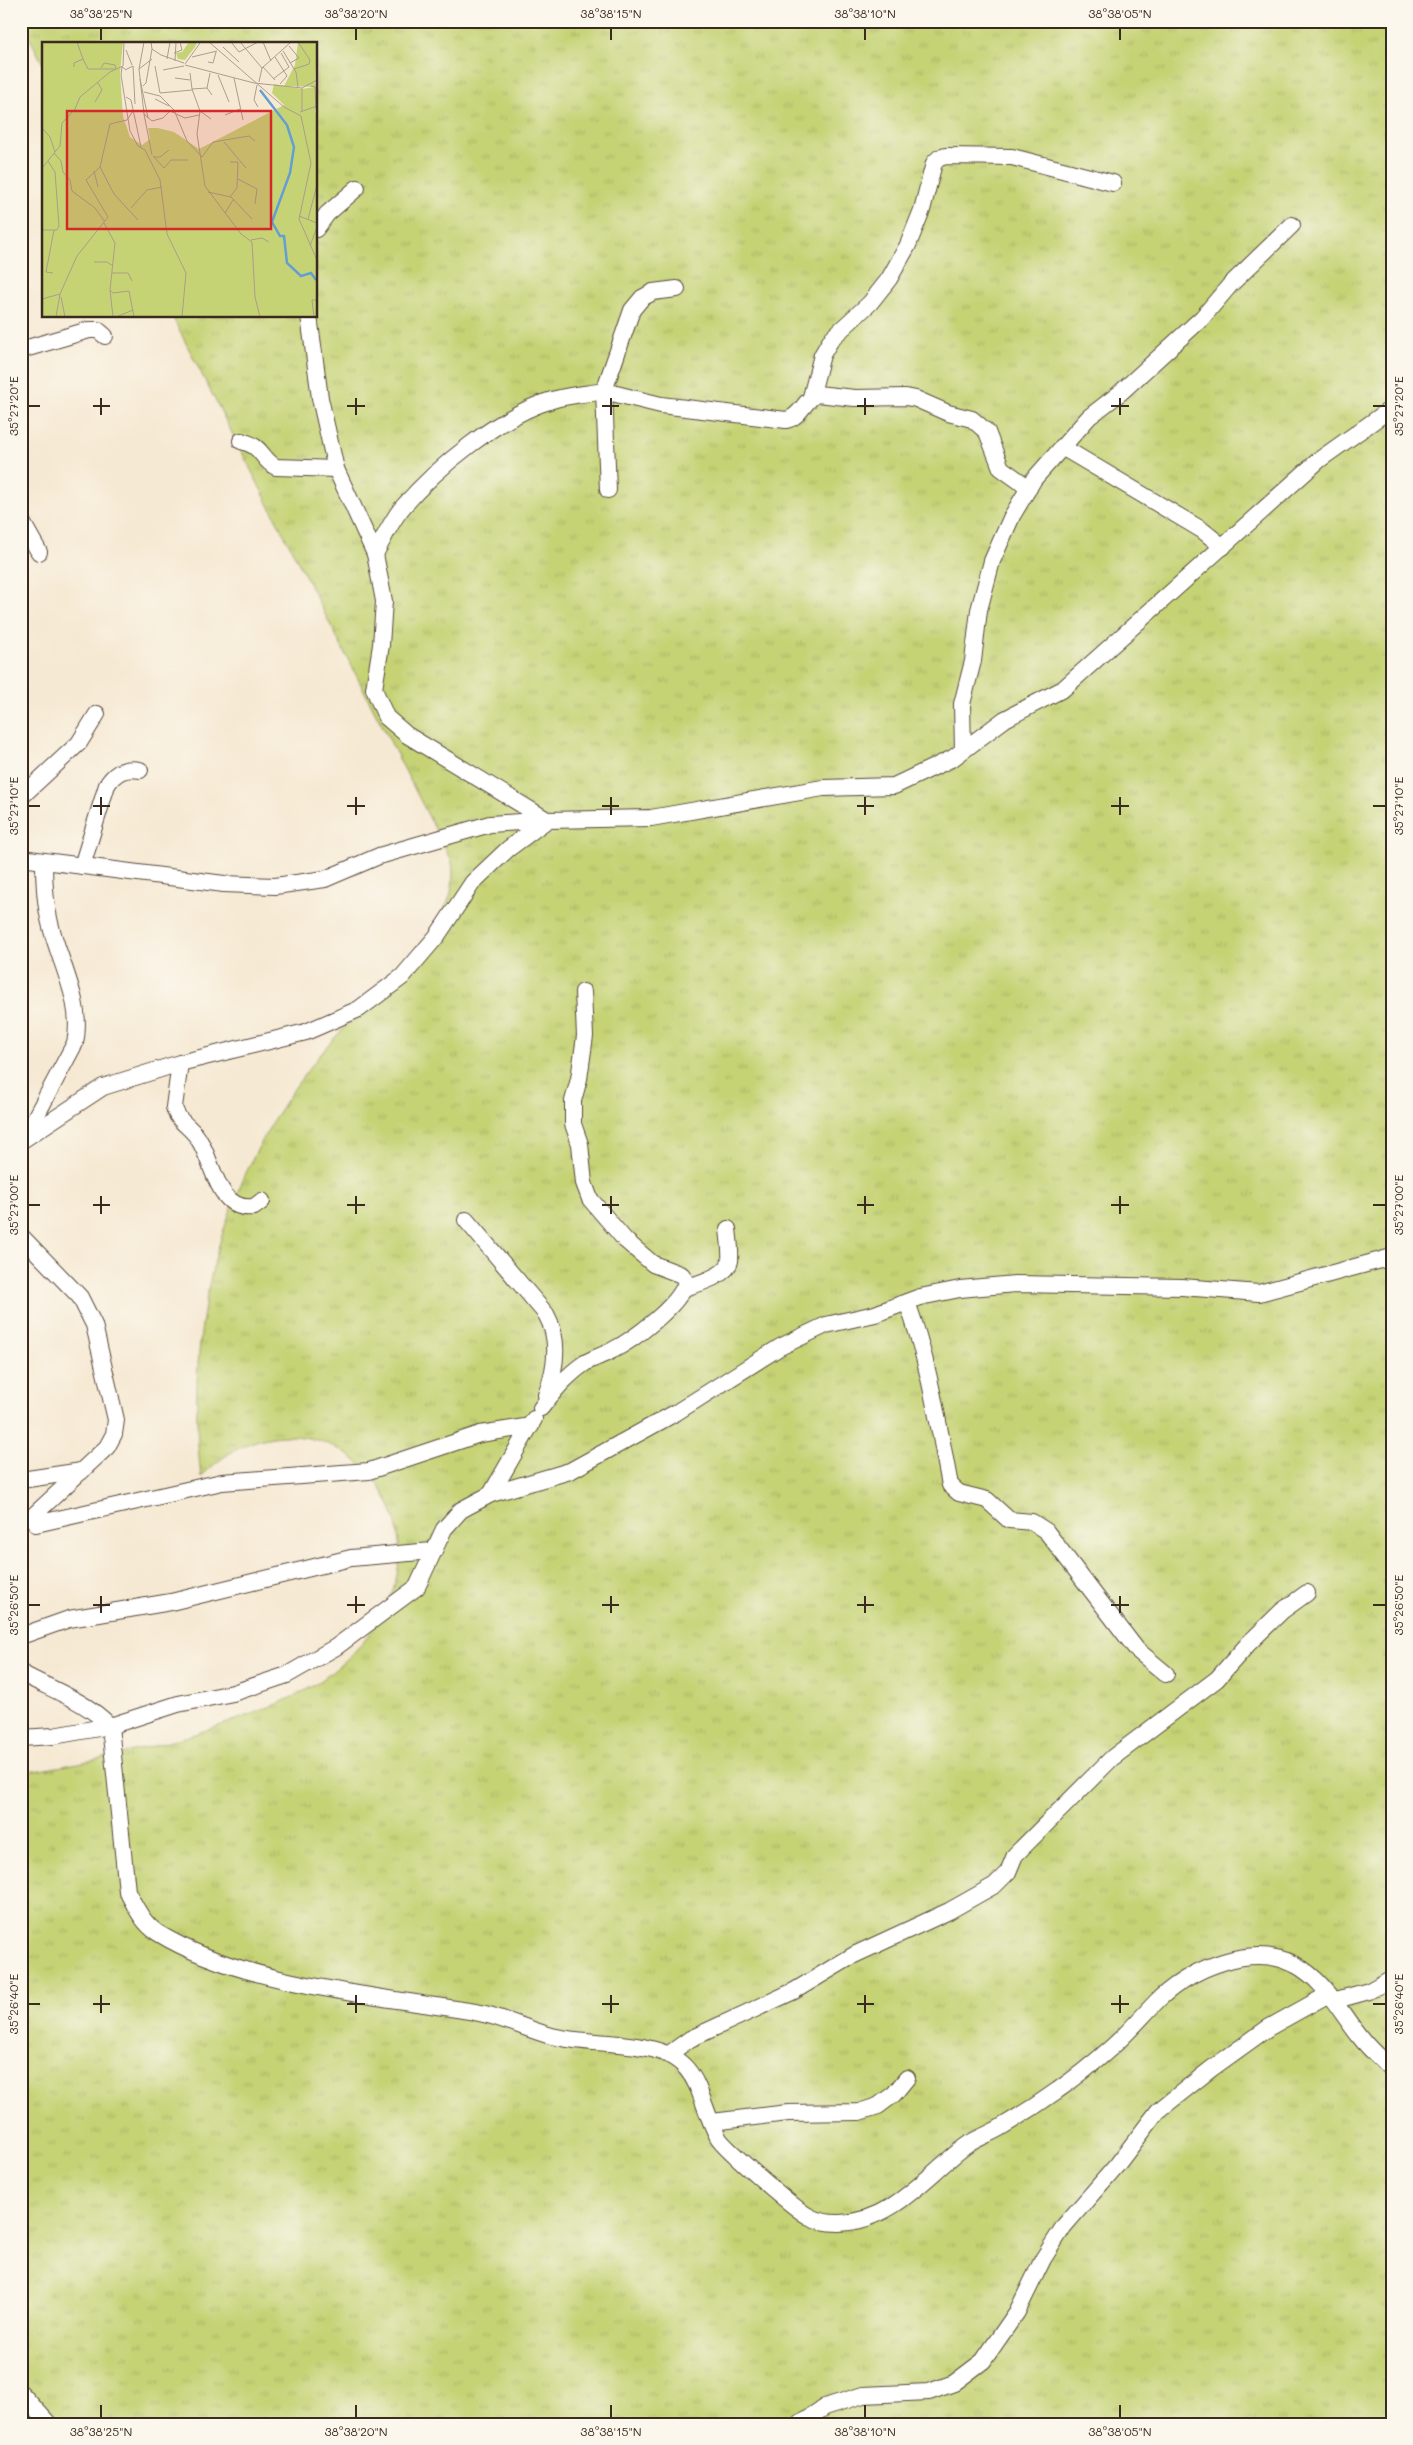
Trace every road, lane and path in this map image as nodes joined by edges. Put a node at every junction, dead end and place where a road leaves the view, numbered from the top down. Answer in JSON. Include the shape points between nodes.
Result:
{"nodes":[{"id":1,"x":1113,"y":183,"type":"dead end"},
{"id":2,"x":357,"y":188,"type":"dead end"},
{"id":3,"x":1292,"y":225,"type":"dead end"},
{"id":4,"x":318,"y":226,"type":"edge"},
{"id":5,"x":677,"y":289,"type":"dead end"},
{"id":6,"x":309,"y":318,"type":"edge"},
{"id":7,"x":105,"y":336,"type":"dead end"},
{"id":8,"x":21,"y":350,"type":"edge"},
{"id":9,"x":604,"y":391,"type":"junction"},
{"id":10,"x":811,"y":397,"type":"junction"},
{"id":11,"x":1392,"y":408,"type":"edge"},
{"id":12,"x":241,"y":441,"type":"dead end"},
{"id":13,"x":1062,"y":447,"type":"junction"},
{"id":14,"x":336,"y":469,"type":"junction"},
{"id":15,"x":1029,"y":488,"type":"junction"},
{"id":16,"x":608,"y":490,"type":"dead end"},
{"id":17,"x":21,"y":520,"type":"edge"},
{"id":18,"x":1223,"y":547,"type":"junction"},
{"id":19,"x":39,"y":552,"type":"dead end"},
{"id":20,"x":374,"y":554,"type":"junction"},
{"id":21,"x":97,"y":714,"type":"dead end"},
{"id":22,"x":963,"y":750,"type":"junction"},
{"id":23,"x":140,"y":770,"type":"dead end"},
{"id":24,"x":21,"y":797,"type":"edge"},
{"id":25,"x":547,"y":820,"type":"junction"},
{"id":26,"x":21,"y":858,"type":"edge"},
{"id":27,"x":44,"y":862,"type":"junction"},
{"id":28,"x":82,"y":866,"type":"junction"},
{"id":29,"x":583,"y":992,"type":"dead end"},
{"id":30,"x":180,"y":1063,"type":"junction"},
{"id":31,"x":31,"y":1134,"type":"edge"},
{"id":32,"x":21,"y":1154,"type":"edge"},
{"id":33,"x":262,"y":1201,"type":"dead end"},
{"id":34,"x":466,"y":1220,"type":"dead end"},
{"id":35,"x":728,"y":1229,"type":"dead end"},
{"id":36,"x":21,"y":1236,"type":"edge"},
{"id":37,"x":1392,"y":1257,"type":"edge"},
{"id":38,"x":684,"y":1288,"type":"junction"},
{"id":39,"x":907,"y":1302,"type":"junction"},
{"id":40,"x":541,"y":1408,"type":"junction"},
{"id":41,"x":531,"y":1426,"type":"junction"},
{"id":42,"x":82,"y":1471,"type":"junction"},
{"id":43,"x":21,"y":1480,"type":"edge"},
{"id":44,"x":491,"y":1494,"type":"junction"},
{"id":45,"x":28,"y":1525,"type":"edge"},
{"id":46,"x":432,"y":1551,"type":"junction"},
{"id":47,"x":1307,"y":1593,"type":"dead end"},
{"id":48,"x":21,"y":1636,"type":"edge"},
{"id":49,"x":21,"y":1673,"type":"edge"},
{"id":50,"x":1166,"y":1674,"type":"dead end"},
{"id":51,"x":110,"y":1726,"type":"junction"},
{"id":52,"x":21,"y":1738,"type":"edge"},
{"id":53,"x":1392,"y":1978,"type":"edge"},
{"id":54,"x":1333,"y":1997,"type":"junction"},
{"id":55,"x":669,"y":2054,"type":"junction"},
{"id":56,"x":1392,"y":2070,"type":"edge"},
{"id":57,"x":906,"y":2078,"type":"dead end"},
{"id":58,"x":712,"y":2122,"type":"junction"},
{"id":59,"x":21,"y":2392,"type":"edge"},
{"id":60,"x":49,"y":2424,"type":"edge"},
{"id":61,"x":799,"y":2424,"type":"edge"}],
"edges":[{"from":1,"to":10,"type":"street","via":[[1012,157],[939,158],[934,163],[922,210],[908,245],[889,279],[870,303],[832,338],[822,355]]},
{"from":2,"to":4,"type":"street"},
{"from":3,"to":13,"type":"street","via":[[1236,279],[1202,318],[1089,417]]},
{"from":5,"to":9,"type":"street","via":[[653,292],[642,298],[632,310]]},
{"from":6,"to":14,"type":"street","via":[[320,398]]},
{"from":7,"to":8,"type":"street","via":[[98,330],[89,330]]},
{"from":9,"to":10,"type":"street","via":[[661,406],[786,420],[796,416]]},
{"from":9,"to":16,"type":"street"},
{"from":9,"to":20,"type":"street","via":[[551,400],[515,416],[481,438],[438,470],[400,510]]},
{"from":10,"to":15,"type":"street","via":[[823,393],[855,398],[906,396],[972,419],[987,432],[1001,468]]},
{"from":11,"to":18,"type":"street","via":[[1319,460]]},
{"from":12,"to":14,"type":"street","via":[[258,448],[276,467]]},
{"from":13,"to":15,"type":"street"},
{"from":13,"to":18,"type":"street","via":[[1202,530]]},
{"from":14,"to":20,"type":"street"},
{"from":15,"to":22,"type":"street","via":[[1012,516],[992,561],[979,610],[973,660],[962,704]]},
{"from":17,"to":19,"type":"street"},
{"from":18,"to":22,"type":"street","via":[[1063,689],[1005,719]]},
{"from":20,"to":25,"type":"street","via":[[384,601],[374,689],[386,717],[407,736]]},
{"from":21,"to":24,"type":"street","via":[[79,743]]},
{"from":22,"to":25,"type":"street","via":[[894,786],[823,788],[651,818]]},
{"from":23,"to":28,"type":"street","via":[[125,769],[107,785]]},
{"from":25,"to":28,"type":"street","via":[[490,824],[379,856],[325,879],[275,886],[224,884]]},
{"from":25,"to":30,"type":"street","via":[[508,849],[473,882],[437,936],[402,977],[359,1008],[306,1032]]},
{"from":26,"to":27,"type":"street"},
{"from":27,"to":28,"type":"street"},
{"from":27,"to":31,"type":"street","via":[[48,916],[78,1014],[78,1031],[75,1043],[35,1118]]},
{"from":29,"to":38,"type":"street","via":[[585,1036],[573,1101],[573,1124],[580,1144],[584,1183],[590,1199],[625,1240],[653,1264],[682,1275],[686,1282]]},
{"from":30,"to":31,"type":"street","via":[[103,1088]]},
{"from":30,"to":33,"type":"street","via":[[175,1113],[199,1139],[221,1191],[239,1205],[254,1206]]},
{"from":31,"to":32,"type":"street"},
{"from":34,"to":40,"type":"street","via":[[546,1314],[552,1326],[555,1338],[551,1383]]},
{"from":35,"to":38,"type":"street","via":[[730,1260],[726,1268],[706,1282]]},
{"from":36,"to":42,"type":"street","via":[[80,1297],[94,1325],[116,1420],[114,1434],[107,1447]]},
{"from":37,"to":39,"type":"street","via":[[1260,1293],[1182,1287],[1015,1284],[960,1289]]},
{"from":38,"to":40,"type":"street","via":[[665,1312],[642,1331],[586,1362],[561,1382]]},
{"from":39,"to":44,"type":"street","via":[[875,1314],[826,1325],[780,1347],[677,1412],[570,1471]]},
{"from":39,"to":50,"type":"street","via":[[928,1370],[950,1485],[959,1493],[987,1500],[1009,1520],[1032,1522],[1046,1531],[1137,1650]]},
{"from":40,"to":41,"type":"street"},
{"from":41,"to":44,"type":"street"},
{"from":41,"to":45,"type":"street","via":[[480,1434],[369,1471],[222,1482]]},
{"from":42,"to":43,"type":"street"},
{"from":42,"to":45,"type":"street","via":[[34,1515]]},
{"from":44,"to":46,"type":"street","via":[[461,1510],[444,1529]]},
{"from":46,"to":48,"type":"street","via":[[351,1558],[171,1602],[69,1619]]},
{"from":46,"to":51,"type":"street","via":[[417,1587],[336,1647],[287,1675]]},
{"from":47,"to":55,"type":"street","via":[[1282,1612],[1217,1679],[1112,1758],[1015,1856],[1008,1872],[995,1885],[949,1911],[854,1955],[794,1991],[690,2039]]},
{"from":49,"to":51,"type":"street","via":[[81,1702]]},
{"from":51,"to":52,"type":"street"},
{"from":51,"to":55,"type":"street","via":[[127,1891],[138,1913],[155,1932],[205,1955],[257,1973],[330,1989],[482,2013],[552,2036]]},
{"from":53,"to":54,"type":"street","via":[[1369,1991]]},
{"from":54,"to":56,"type":"street","via":[[1360,2038]]},
{"from":54,"to":58,"type":"street","via":[[1309,1974],[1275,1958],[1253,1956],[1223,1962],[1191,1976],[1163,1995],[1114,2046],[1060,2089],[1002,2127],[969,2144],[899,2202],[871,2217],[853,2222],[820,2221],[794,2208],[719,2141]]},
{"from":54,"to":61,"type":"street","via":[[1268,2028],[1158,2111],[1064,2226],[1043,2259],[1017,2312],[983,2361],[954,2383],[930,2392],[863,2395],[825,2407]]},
{"from":55,"to":58,"type":"street","via":[[694,2077]]},
{"from":57,"to":58,"type":"street","via":[[894,2094],[878,2106],[859,2112],[788,2113]]},
{"from":59,"to":60,"type":"street"}]}
